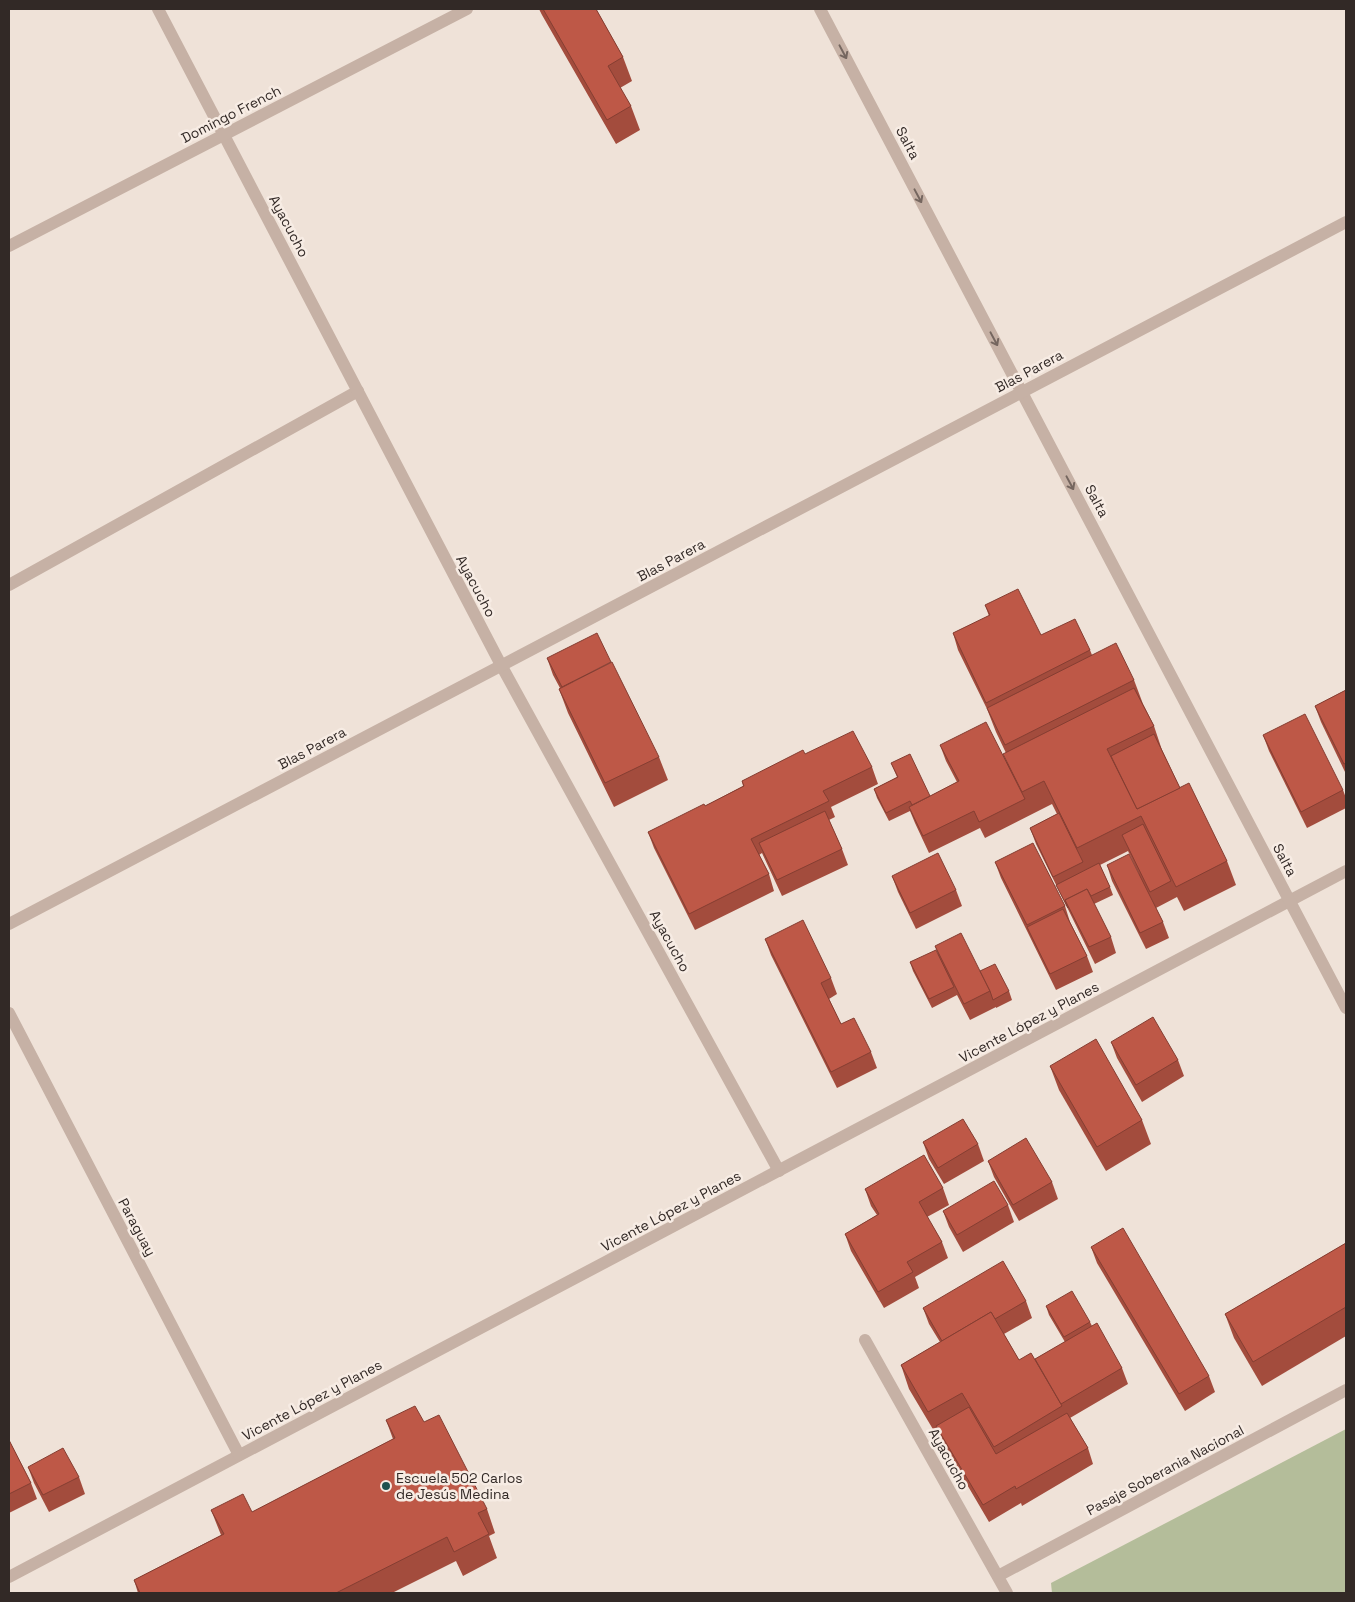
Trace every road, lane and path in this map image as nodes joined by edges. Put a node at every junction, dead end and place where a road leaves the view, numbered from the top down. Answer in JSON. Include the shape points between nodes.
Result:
{"nodes":[{"id":1,"x":158,"y":9,"type":"edge"},
{"id":2,"x":467,"y":9,"type":"edge"},
{"id":3,"x":820,"y":9,"type":"edge"},
{"id":4,"x":224,"y":135,"type":"junction"},
{"id":5,"x":1346,"y":222,"type":"edge"},
{"id":6,"x":9,"y":246,"type":"edge"},
{"id":7,"x":358,"y":391,"type":"junction"},
{"id":8,"x":1022,"y":392,"type":"junction"},
{"id":9,"x":9,"y":585,"type":"edge"},
{"id":10,"x":501,"y":665,"type":"junction"},
{"id":11,"x":1346,"y":871,"type":"edge"},
{"id":12,"x":1289,"y":901,"type":"junction"},
{"id":13,"x":9,"y":924,"type":"edge"},
{"id":14,"x":1346,"y":1008,"type":"edge"},
{"id":15,"x":9,"y":1013,"type":"edge"},
{"id":16,"x":779,"y":1170,"type":"junction"},
{"id":17,"x":865,"y":1340,"type":"dead end"},
{"id":18,"x":1346,"y":1390,"type":"edge"},
{"id":19,"x":240,"y":1456,"type":"junction"},
{"id":20,"x":998,"y":1576,"type":"junction"},
{"id":21,"x":9,"y":1577,"type":"edge"},
{"id":22,"x":1007,"y":1593,"type":"edge"}],
"edges":[{"from":1,"to":4,"type":"street","name":"Ayacucho"},
{"from":2,"to":4,"type":"street","name":"Domingo French"},
{"from":3,"to":8,"type":"street","name":"Salta","one_way":true},
{"from":4,"to":6,"type":"street","name":"Domingo French"},
{"from":4,"to":7,"type":"street","name":"Ayacucho"},
{"from":5,"to":8,"type":"street","name":"Blas Parera"},
{"from":7,"to":9,"type":"street"},
{"from":7,"to":10,"type":"street","name":"Ayacucho"},
{"from":8,"to":10,"type":"street","name":"Blas Parera"},
{"from":8,"to":12,"type":"street","name":"Salta","one_way":true},
{"from":10,"to":13,"type":"street","name":"Blas Parera"},
{"from":10,"to":16,"type":"street","name":"Ayacucho"},
{"from":11,"to":12,"type":"street","name":"Vicente López y Planes"},
{"from":12,"to":14,"type":"street","name":"Salta"},
{"from":12,"to":16,"type":"street","name":"Vicente López y Planes"},
{"from":15,"to":19,"type":"street","name":"Paraguay"},
{"from":16,"to":19,"type":"street","name":"Vicente López y Planes"},
{"from":17,"to":20,"type":"street","name":"Ayacucho"},
{"from":18,"to":20,"type":"street","name":"Pasaje Soberania Nacional"},
{"from":19,"to":21,"type":"street","name":"Vicente López y Planes"},
{"from":20,"to":22,"type":"street","name":"Ayacucho"}]}
